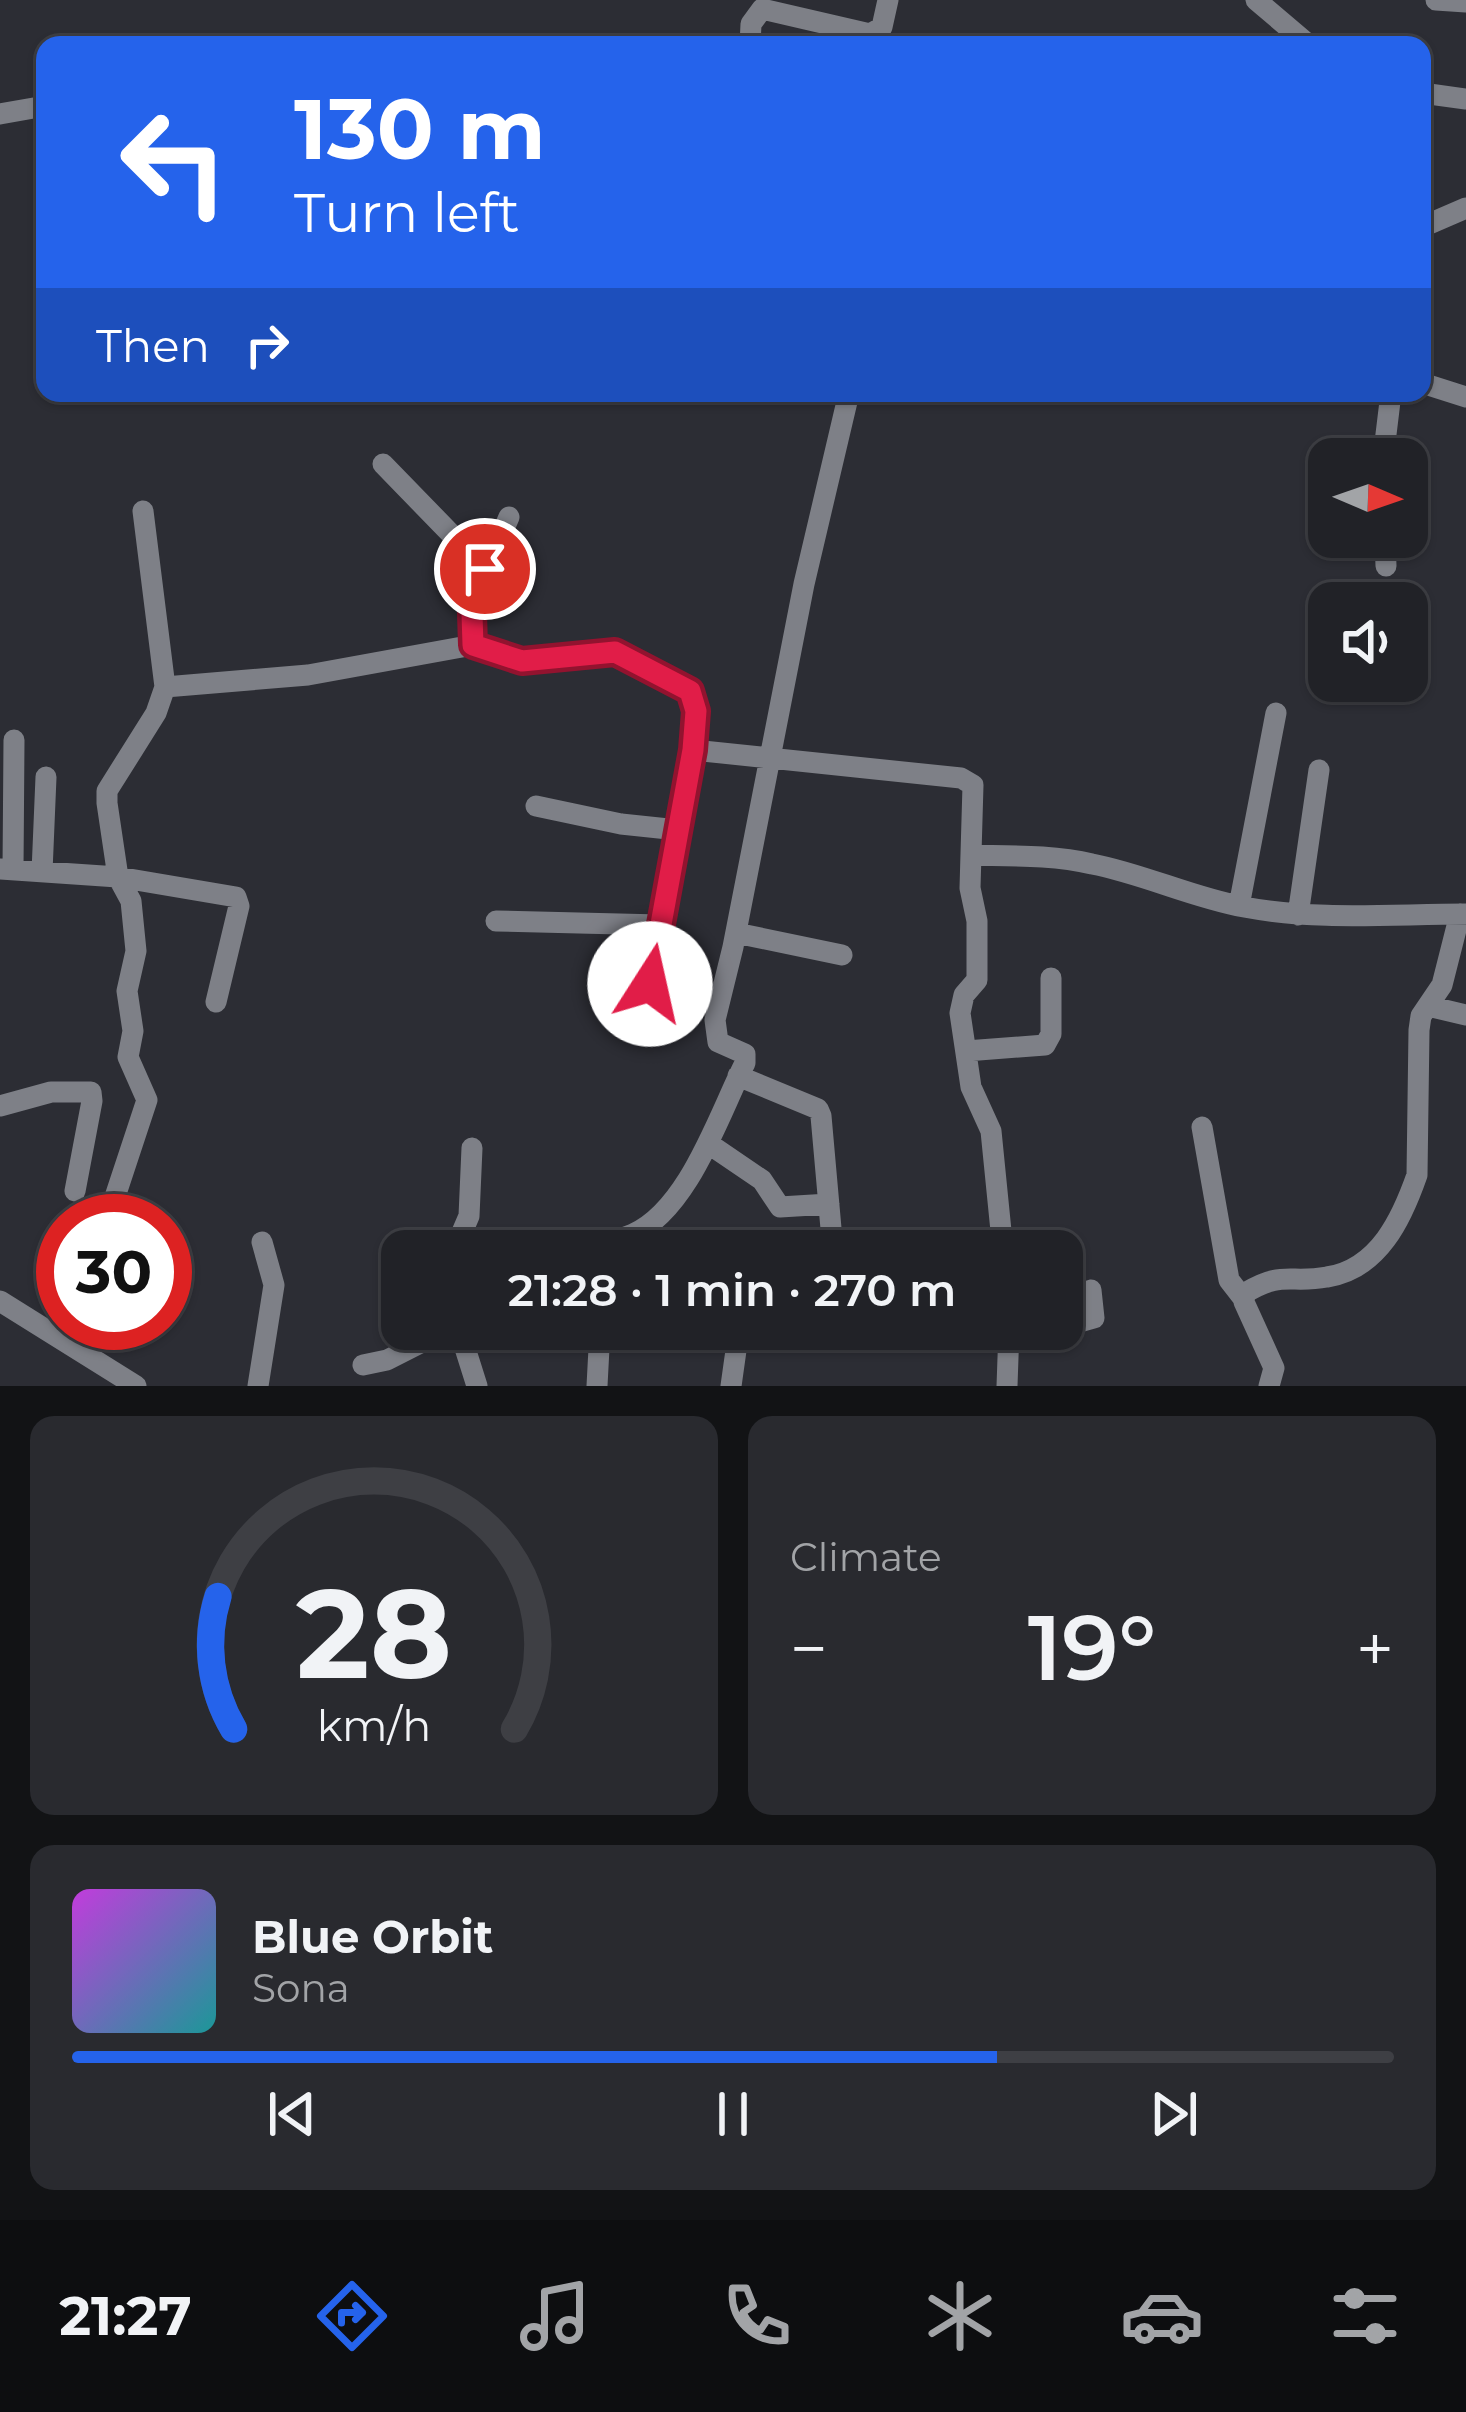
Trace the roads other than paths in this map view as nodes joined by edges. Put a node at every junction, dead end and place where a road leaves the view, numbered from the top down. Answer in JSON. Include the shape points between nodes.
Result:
{"nodes":[{"id":1,"x":889,"y":0,"type":"edge"},
{"id":2,"x":1256,"y":0,"type":"edge"},
{"id":3,"x":1436,"y":0,"type":"edge"},
{"id":4,"x":1466,"y":2,"type":"edge"},
{"id":5,"x":750,"y":36,"type":"edge"},
{"id":6,"x":863,"y":36,"type":"edge"},
{"id":7,"x":875,"y":36,"type":"edge"},
{"id":8,"x":1298,"y":36,"type":"edge"},
{"id":9,"x":1431,"y":95,"type":"edge"},
{"id":10,"x":1466,"y":99,"type":"edge"},
{"id":11,"x":36,"y":108,"type":"edge"},
{"id":12,"x":0,"y":114,"type":"edge"},
{"id":13,"x":1466,"y":208,"type":"edge"},
{"id":14,"x":1431,"y":223,"type":"edge"},
{"id":15,"x":1431,"y":386,"type":"edge"},
{"id":16,"x":1466,"y":398,"type":"edge"},
{"id":17,"x":847,"y":402,"type":"edge"},
{"id":18,"x":1390,"y":402,"type":"edge"},
{"id":19,"x":1386,"y":438,"type":"edge"},
{"id":20,"x":383,"y":464,"type":"dead end"},
{"id":21,"x":143,"y":511,"type":"dead end"},
{"id":22,"x":509,"y":518,"type":"dead end"},
{"id":23,"x":1386,"y":558,"type":"edge"},
{"id":24,"x":1386,"y":566,"type":"dead end"},
{"id":25,"x":485,"y":569,"type":"junction"},
{"id":26,"x":473,"y":645,"type":"junction"},
{"id":27,"x":165,"y":687,"type":"junction"},
{"id":28,"x":1276,"y":713,"type":"dead end"},
{"id":29,"x":14,"y":740,"type":"dead end"},
{"id":30,"x":693,"y":750,"type":"junction"},
{"id":31,"x":768,"y":758,"type":"junction"},
{"id":32,"x":1319,"y":770,"type":"dead end"},
{"id":33,"x":46,"y":777,"type":"dead end"},
{"id":34,"x":536,"y":806,"type":"dead end"},
{"id":35,"x":678,"y":830,"type":"junction"},
{"id":36,"x":972,"y":855,"type":"junction"},
{"id":37,"x":6,"y":869,"type":"edge"},
{"id":38,"x":42,"y":872,"type":"junction"},
{"id":39,"x":118,"y":877,"type":"junction"},
{"id":40,"x":1239,"y":906,"type":"junction"},
{"id":41,"x":1463,"y":914,"type":"edge"},
{"id":42,"x":1298,"y":915,"type":"junction"},
{"id":43,"x":496,"y":921,"type":"dead end"},
{"id":44,"x":660,"y":925,"type":"junction"},
{"id":45,"x":736,"y":933,"type":"junction"},
{"id":46,"x":842,"y":955,"type":"dead end"},
{"id":47,"x":1052,"y":978,"type":"dead end"},
{"id":48,"x":650,"y":984,"type":"dead end"},
{"id":49,"x":216,"y":1002,"type":"dead end"},
{"id":50,"x":1428,"y":1006,"type":"junction"},
{"id":51,"x":1466,"y":1015,"type":"edge"},
{"id":52,"x":966,"y":1051,"type":"junction"},
{"id":53,"x":738,"y":1076,"type":"junction"},
{"id":54,"x":0,"y":1106,"type":"edge"},
{"id":55,"x":1202,"y":1127,"type":"dead end"},
{"id":56,"x":709,"y":1144,"type":"junction"},
{"id":57,"x":472,"y":1148,"type":"dead end"},
{"id":58,"x":75,"y":1191,"type":"dead end"},
{"id":59,"x":116,"y":1194,"type":"edge"},
{"id":60,"x":829,"y":1204,"type":"junction"},
{"id":61,"x":463,"y":1230,"type":"edge"},
{"id":62,"x":640,"y":1230,"type":"edge"},
{"id":63,"x":831,"y":1230,"type":"edge"},
{"id":64,"x":1001,"y":1230,"type":"edge"},
{"id":65,"x":262,"y":1242,"type":"dead end"},
{"id":66,"x":1091,"y":1290,"type":"dead end"},
{"id":67,"x":1243,"y":1298,"type":"junction"},
{"id":68,"x":0,"y":1301,"type":"edge"},
{"id":69,"x":36,"y":1318,"type":"edge"},
{"id":70,"x":1083,"y":1321,"type":"edge"},
{"id":71,"x":90,"y":1350,"type":"edge"},
{"id":72,"x":407,"y":1350,"type":"edge"},
{"id":73,"x":466,"y":1350,"type":"edge"},
{"id":74,"x":599,"y":1350,"type":"edge"},
{"id":75,"x":737,"y":1350,"type":"edge"},
{"id":76,"x":1008,"y":1350,"type":"edge"},
{"id":77,"x":363,"y":1365,"type":"dead end"},
{"id":78,"x":136,"y":1386,"type":"edge"},
{"id":79,"x":258,"y":1386,"type":"edge"},
{"id":80,"x":477,"y":1386,"type":"edge"},
{"id":81,"x":596,"y":1386,"type":"edge"},
{"id":82,"x":731,"y":1386,"type":"edge"},
{"id":83,"x":1007,"y":1386,"type":"edge"},
{"id":84,"x":1269,"y":1386,"type":"edge"}],
"edges":[{"from":1,"to":7,"type":"street"},
{"from":2,"to":8,"type":"street"},
{"from":3,"to":4,"type":"street"},
{"from":5,"to":6,"type":"street","via":[[762,10],[772,9]]},
{"from":9,"to":10,"type":"street"},
{"from":11,"to":12,"type":"street"},
{"from":13,"to":14,"type":"street"},
{"from":15,"to":16,"type":"street"},
{"from":17,"to":31,"type":"street"},
{"from":18,"to":19,"type":"street"},
{"from":20,"to":25,"type":"street"},
{"from":21,"to":27,"type":"street"},
{"from":22,"to":25,"type":"street"},
{"from":23,"to":24,"type":"street"},
{"from":25,"to":26,"type":"street"},
{"from":26,"to":27,"type":"street","via":[[271,680]]},
{"from":26,"to":30,"type":"street","via":[[522,661],[624,655],[690,691]]},
{"from":27,"to":39,"type":"street","via":[[107,791]]},
{"from":28,"to":40,"type":"street"},
{"from":29,"to":37,"type":"street"},
{"from":30,"to":31,"type":"street"},
{"from":30,"to":35,"type":"street"},
{"from":31,"to":36,"type":"street","via":[[969,781]]},
{"from":31,"to":45,"type":"street"},
{"from":32,"to":42,"type":"street"},
{"from":33,"to":38,"type":"street"},
{"from":34,"to":35,"type":"street"},
{"from":35,"to":44,"type":"street"},
{"from":36,"to":40,"type":"street","via":[[1096,864]]},
{"from":36,"to":52,"type":"street","via":[[977,980],[962,1003]]},
{"from":37,"to":38,"type":"street"},
{"from":38,"to":39,"type":"street"},
{"from":39,"to":49,"type":"street","via":[[236,897]]},
{"from":39,"to":59,"type":"street","via":[[131,901],[136,951],[128,1057],[147,1100]]},
{"from":40,"to":42,"type":"street"},
{"from":41,"to":42,"type":"street"},
{"from":41,"to":50,"type":"street"},
{"from":43,"to":44,"type":"street"},
{"from":44,"to":48,"type":"street"},
{"from":45,"to":46,"type":"street"},
{"from":45,"to":53,"type":"street","via":[[714,1031],[718,1042],[745,1054]]},
{"from":47,"to":52,"type":"street","via":[[1045,1045]]},
{"from":50,"to":51,"type":"street"},
{"from":50,"to":67,"type":"street","via":[[1419,1030],[1417,1174],[1398,1223],[1347,1272],[1271,1279]]},
{"from":52,"to":64,"type":"street","via":[[975,1103],[991,1131]]},
{"from":53,"to":56,"type":"street"},
{"from":53,"to":60,"type":"street","via":[[818,1109]]},
{"from":54,"to":58,"type":"street","via":[[51,1092],[91,1092]]},
{"from":55,"to":67,"type":"street","via":[[1229,1280]]},
{"from":56,"to":60,"type":"street","via":[[762,1180],[779,1207]]},
{"from":56,"to":62,"type":"street"},
{"from":57,"to":61,"type":"street"},
{"from":60,"to":63,"type":"street"},
{"from":65,"to":79,"type":"street","via":[[274,1286]]},
{"from":66,"to":70,"type":"street","via":[[1094,1318]]},
{"from":67,"to":84,"type":"street","via":[[1274,1368]]},
{"from":68,"to":69,"type":"street"},
{"from":71,"to":78,"type":"street"},
{"from":72,"to":77,"type":"street"},
{"from":73,"to":80,"type":"street"},
{"from":74,"to":81,"type":"street"},
{"from":75,"to":82,"type":"street"},
{"from":76,"to":83,"type":"street"}]}
